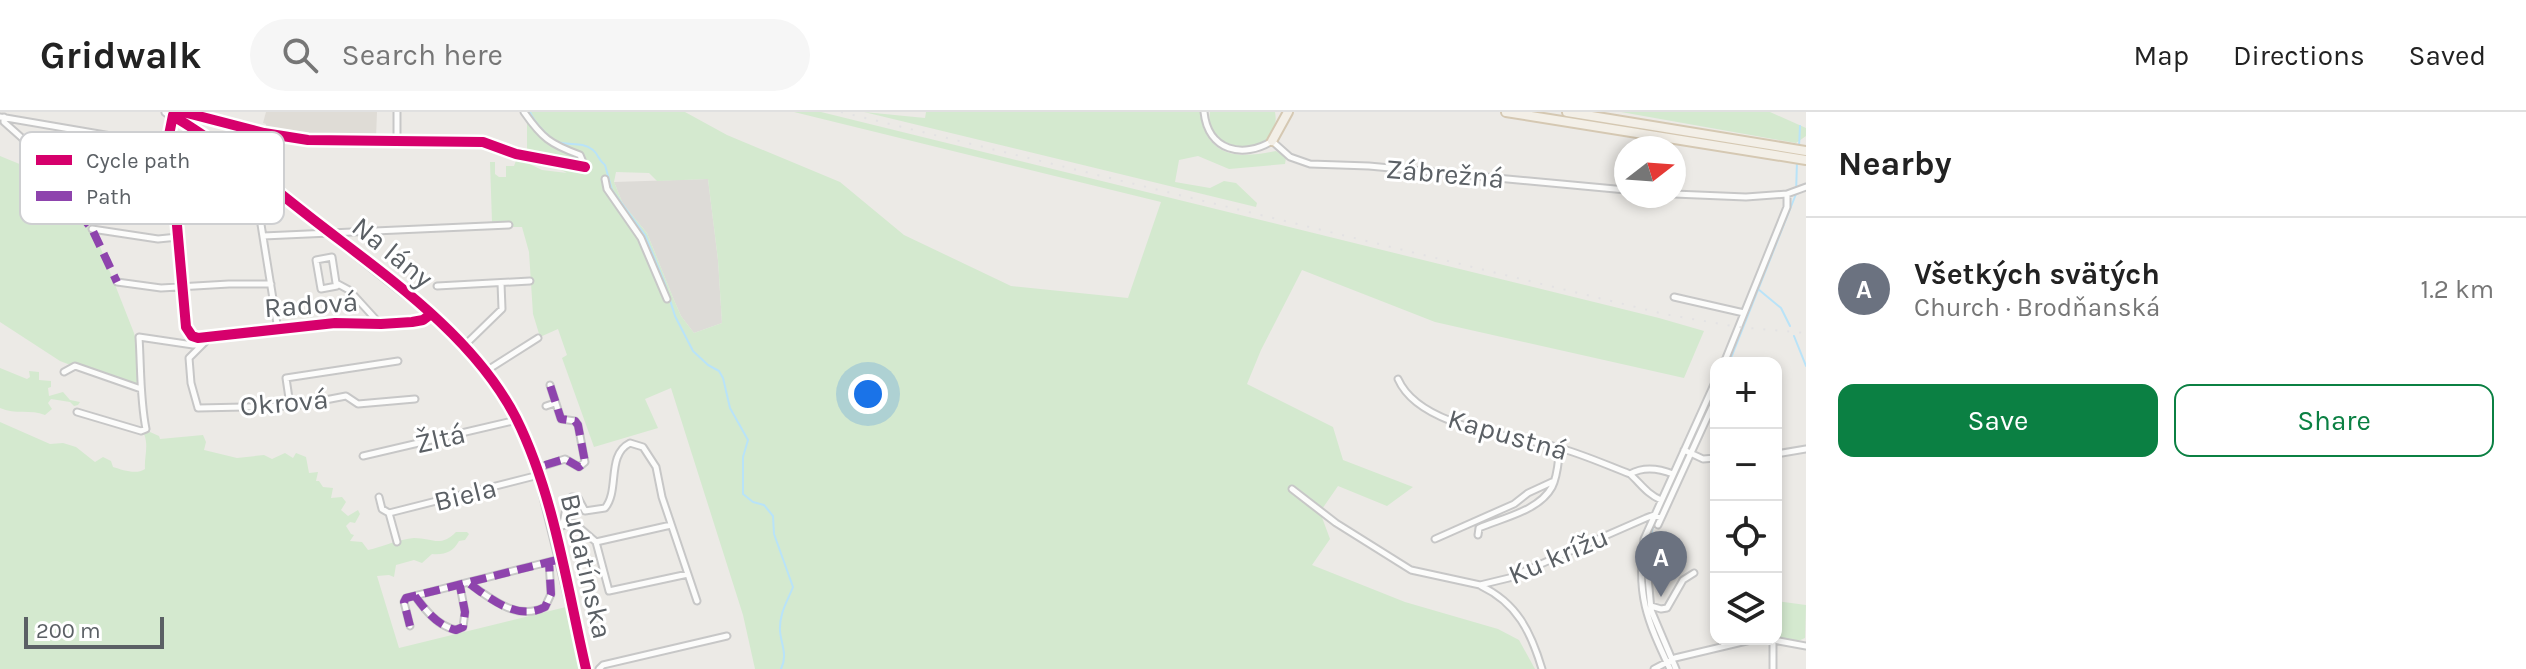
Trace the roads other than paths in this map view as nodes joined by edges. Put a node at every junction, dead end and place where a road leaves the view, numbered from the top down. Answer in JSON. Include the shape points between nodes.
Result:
{"nodes":[{"id":1,"x":397,"y":112,"type":"edge"},
{"id":2,"x":524,"y":112,"type":"edge"},
{"id":3,"x":1204,"y":112,"type":"edge"},
{"id":4,"x":1277,"y":112,"type":"edge"},
{"id":5,"x":1288,"y":112,"type":"edge"},
{"id":6,"x":1506,"y":112,"type":"edge"},
{"id":7,"x":1567,"y":112,"type":"edge"},
{"id":8,"x":169,"y":114,"type":"edge"},
{"id":9,"x":2,"y":117,"type":"edge"},
{"id":10,"x":89,"y":132,"type":"edge"},
{"id":11,"x":199,"y":132,"type":"edge"},
{"id":12,"x":260,"y":132,"type":"edge"},
{"id":13,"x":20,"y":136,"type":"edge"},
{"id":14,"x":284,"y":136,"type":"edge"},
{"id":15,"x":397,"y":141,"type":"junction"},
{"id":16,"x":1272,"y":141,"type":"junction"},
{"id":17,"x":1792,"y":154,"type":"junction"},
{"id":18,"x":1805,"y":155,"type":"edge"},
{"id":19,"x":605,"y":179,"type":"dead end"},
{"id":20,"x":1806,"y":187,"type":"edge"},
{"id":21,"x":1614,"y":189,"type":"edge"},
{"id":22,"x":1793,"y":191,"type":"junction"},
{"id":23,"x":1686,"y":195,"type":"edge"},
{"id":24,"x":284,"y":197,"type":"edge"},
{"id":25,"x":177,"y":224,"type":"edge"},
{"id":26,"x":261,"y":224,"type":"edge"},
{"id":27,"x":509,"y":225,"type":"dead end"},
{"id":28,"x":92,"y":229,"type":"dead end"},
{"id":29,"x":332,"y":234,"type":"junction"},
{"id":30,"x":263,"y":236,"type":"junction"},
{"id":31,"x":178,"y":237,"type":"junction"},
{"id":32,"x":530,"y":281,"type":"dead end"},
{"id":33,"x":117,"y":282,"type":"dead end"},
{"id":34,"x":336,"y":283,"type":"junction"},
{"id":35,"x":501,"y":283,"type":"junction"},
{"id":36,"x":271,"y":284,"type":"junction"},
{"id":37,"x":437,"y":286,"type":"dead end"},
{"id":38,"x":183,"y":287,"type":"junction"},
{"id":39,"x":1674,"y":297,"type":"dead end"},
{"id":40,"x":667,"y":299,"type":"dead end"},
{"id":41,"x":1744,"y":313,"type":"junction"},
{"id":42,"x":431,"y":314,"type":"junction"},
{"id":43,"x":381,"y":324,"type":"junction"},
{"id":44,"x":278,"y":330,"type":"junction"},
{"id":45,"x":211,"y":337,"type":"junction"},
{"id":46,"x":538,"y":338,"type":"dead end"},
{"id":47,"x":203,"y":344,"type":"junction"},
{"id":48,"x":465,"y":345,"type":"junction"},
{"id":49,"x":1726,"y":357,"type":"edge"},
{"id":50,"x":398,"y":361,"type":"dead end"},
{"id":51,"x":486,"y":371,"type":"junction"},
{"id":52,"x":64,"y":372,"type":"dead end"},
{"id":53,"x":1398,"y":379,"type":"dead end"},
{"id":54,"x":550,"y":385,"type":"dead end"},
{"id":55,"x":141,"y":389,"type":"junction"},
{"id":56,"x":1710,"y":395,"type":"edge"},
{"id":57,"x":415,"y":399,"type":"dead end"},
{"id":58,"x":555,"y":403,"type":"junction"},
{"id":59,"x":290,"y":405,"type":"junction"},
{"id":60,"x":546,"y":406,"type":"dead end"},
{"id":61,"x":1710,"y":411,"type":"edge"},
{"id":62,"x":77,"y":412,"type":"dead end"},
{"id":63,"x":517,"y":420,"type":"junction"},
{"id":64,"x":1560,"y":448,"type":"junction"},
{"id":65,"x":1806,"y":449,"type":"edge"},
{"id":66,"x":1688,"y":452,"type":"junction"},
{"id":67,"x":1782,"y":453,"type":"edge"},
{"id":68,"x":363,"y":456,"type":"dead end"},
{"id":69,"x":1710,"y":458,"type":"edge"},
{"id":70,"x":538,"y":471,"type":"junction"},
{"id":71,"x":1630,"y":474,"type":"junction"},
{"id":72,"x":1673,"y":474,"type":"junction"},
{"id":73,"x":1554,"y":481,"type":"junction"},
{"id":74,"x":1292,"y":489,"type":"dead end"},
{"id":75,"x":379,"y":497,"type":"dead end"},
{"id":76,"x":1661,"y":500,"type":"junction"},
{"id":77,"x":389,"y":513,"type":"junction"},
{"id":78,"x":1658,"y":518,"type":"junction"},
{"id":79,"x":563,"y":524,"type":"junction"},
{"id":80,"x":671,"y":525,"type":"junction"},
{"id":81,"x":553,"y":528,"type":"junction"},
{"id":82,"x":1478,"y":535,"type":"dead end"},
{"id":83,"x":1435,"y":539,"type":"dead end"},
{"id":84,"x":397,"y":542,"type":"dead end"},
{"id":85,"x":596,"y":542,"type":"junction"},
{"id":86,"x":561,"y":559,"type":"junction"},
{"id":87,"x":549,"y":562,"type":"junction"},
{"id":88,"x":1647,"y":565,"type":"dead end"},
{"id":89,"x":1694,"y":573,"type":"dead end"},
{"id":90,"x":688,"y":574,"type":"junction"},
{"id":91,"x":470,"y":584,"type":"junction"},
{"id":92,"x":1480,"y":585,"type":"junction"},
{"id":93,"x":460,"y":586,"type":"junction"},
{"id":94,"x":415,"y":596,"type":"junction"},
{"id":95,"x":697,"y":601,"type":"dead end"},
{"id":96,"x":1649,"y":608,"type":"junction"},
{"id":97,"x":410,"y":626,"type":"dead end"},
{"id":98,"x":727,"y":636,"type":"dead end"},
{"id":99,"x":1782,"y":641,"type":"edge"},
{"id":100,"x":1805,"y":644,"type":"edge"},
{"id":101,"x":1662,"y":645,"type":"junction"},
{"id":102,"x":1734,"y":645,"type":"edge"},
{"id":103,"x":1771,"y":645,"type":"edge"},
{"id":104,"x":1669,"y":663,"type":"edge"},
{"id":105,"x":586,"y":669,"type":"edge"},
{"id":106,"x":599,"y":669,"type":"edge"},
{"id":107,"x":1542,"y":669,"type":"edge"},
{"id":108,"x":1654,"y":669,"type":"edge"},
{"id":109,"x":1676,"y":669,"type":"edge"},
{"id":110,"x":1773,"y":669,"type":"edge"}],
"edges":[{"from":1,"to":15,"type":"street"},
{"from":2,"to":15,"type":"street","via":[[539,134],[580,155],[585,167],[483,142]]},
{"from":3,"to":16,"type":"street","via":[[1208,127],[1225,146],[1245,151]]},
{"from":4,"to":16,"type":"main road"},
{"from":5,"to":16,"type":"main road"},
{"from":6,"to":17,"type":"main road"},
{"from":7,"to":17,"type":"main road"},
{"from":8,"to":11,"type":"street","name":"Na lány"},
{"from":8,"to":12,"type":"street","via":[[183,112]]},
{"from":9,"to":10,"type":"street"},
{"from":9,"to":13,"type":"street"},
{"from":14,"to":15,"type":"street"},
{"from":16,"to":21,"type":"street","name":"Zábrežná","via":[[1290,157],[1310,164]]},
{"from":17,"to":18,"type":"main road"},
{"from":19,"to":40,"type":"street","via":[[641,238]]},
{"from":20,"to":22,"type":"street"},
{"from":22,"to":23,"type":"street"},
{"from":22,"to":41,"type":"street"},
{"from":24,"to":29,"type":"street","name":"Na lány"},
{"from":25,"to":31,"type":"street"},
{"from":26,"to":30,"type":"street"},
{"from":27,"to":29,"type":"street"},
{"from":28,"to":31,"type":"street"},
{"from":29,"to":30,"type":"street"},
{"from":29,"to":42,"type":"street","name":"Na lány"},
{"from":30,"to":36,"type":"street"},
{"from":31,"to":38,"type":"street"},
{"from":32,"to":35,"type":"street"},
{"from":33,"to":38,"type":"street"},
{"from":34,"to":34,"type":"street","name":"Radová","via":[[332,257],[316,260],[320,288]]},
{"from":34,"to":43,"type":"street","name":"Radová"},
{"from":35,"to":37,"type":"street"},
{"from":35,"to":48,"type":"street","via":[[502,309]]},
{"from":36,"to":38,"type":"street"},
{"from":36,"to":44,"type":"street"},
{"from":38,"to":45,"type":"street","name":"Radová","via":[[186,327],[192,336]]},
{"from":39,"to":41,"type":"street"},
{"from":41,"to":49,"type":"street"},
{"from":42,"to":43,"type":"street","name":"Radová","via":[[423,320]]},
{"from":42,"to":48,"type":"street","name":"Na lány"},
{"from":43,"to":44,"type":"street","name":"Radová"},
{"from":44,"to":45,"type":"street","name":"Radová"},
{"from":45,"to":47,"type":"street"},
{"from":46,"to":51,"type":"street"},
{"from":47,"to":55,"type":"street","via":[[139,337]]},
{"from":47,"to":59,"type":"street","name":"Okrová","via":[[189,358],[198,408]]},
{"from":48,"to":51,"type":"street","name":"Na lány"},
{"from":50,"to":59,"type":"street","via":[[286,378]]},
{"from":51,"to":63,"type":"street","name":"Na lány"},
{"from":52,"to":55,"type":"street","via":[[75,366]]},
{"from":53,"to":64,"type":"street","name":"Kapustná","via":[[1408,395],[1441,416]]},
{"from":54,"to":58,"type":"street"},
{"from":55,"to":62,"type":"street","via":[[146,429],[141,431]]},
{"from":56,"to":66,"type":"street"},
{"from":57,"to":59,"type":"street","name":"Okrová","via":[[358,404],[346,396]]},
{"from":58,"to":60,"type":"street"},
{"from":58,"to":70,"type":"street","name":"Biela","via":[[563,421],[576,423],[585,462],[579,467],[565,459]]},
{"from":61,"to":66,"type":"street"},
{"from":63,"to":68,"type":"street","name":"Žltá"},
{"from":63,"to":70,"type":"street","name":"Na lány"},
{"from":64,"to":71,"type":"street","name":"Kapustná"},
{"from":64,"to":73,"type":"street"},
{"from":65,"to":67,"type":"street"},
{"from":66,"to":69,"type":"street"},
{"from":66,"to":72,"type":"street"},
{"from":66,"to":78,"type":"street"},
{"from":70,"to":77,"type":"street","name":"Biela"},
{"from":70,"to":81,"type":"street","name":"Budatínska"},
{"from":71,"to":72,"type":"street","name":"Kapustná","via":[[1660,469]]},
{"from":71,"to":76,"type":"street","name":"Kapustná"},
{"from":72,"to":76,"type":"street"},
{"from":73,"to":82,"type":"street","via":[[1537,503],[1479,528]]},
{"from":73,"to":83,"type":"street"},
{"from":74,"to":92,"type":"street","name":"Ku krížu","via":[[1411,570]]},
{"from":75,"to":77,"type":"street"},
{"from":76,"to":78,"type":"street"},
{"from":77,"to":84,"type":"street"},
{"from":78,"to":92,"type":"street","name":"Ku krížu"},
{"from":78,"to":96,"type":"street","via":[[1644,539],[1641,563],[1640,588]]},
{"from":79,"to":80,"type":"street","via":[[572,497],[587,512],[608,505],[619,453],[634,443],[647,450],[656,467]]},
{"from":79,"to":81,"type":"street"},
{"from":79,"to":85,"type":"street","via":[[579,525]]},
{"from":80,"to":85,"type":"street"},
{"from":80,"to":90,"type":"street"},
{"from":81,"to":86,"type":"street","name":"Budatínska"},
{"from":85,"to":90,"type":"street","via":[[609,591]]},
{"from":86,"to":87,"type":"street"},
{"from":86,"to":105,"type":"street","name":"Budatínska"},
{"from":87,"to":91,"type":"street"},
{"from":87,"to":91,"type":"street","via":[[551,594],[542,609],[526,613],[511,608]]},
{"from":88,"to":96,"type":"street"},
{"from":89,"to":96,"type":"street","via":[[1683,580],[1667,608]]},
{"from":90,"to":95,"type":"street"},
{"from":91,"to":93,"type":"street"},
{"from":92,"to":107,"type":"street","via":[[1499,594],[1522,621]]},
{"from":93,"to":94,"type":"street"},
{"from":93,"to":94,"type":"street","via":[[465,623],[460,630],[436,620]]},
{"from":94,"to":97,"type":"street","via":[[404,602]]},
{"from":96,"to":101,"type":"street"},
{"from":96,"to":101,"type":"street"},
{"from":98,"to":106,"type":"street"},
{"from":99,"to":100,"type":"street"},
{"from":101,"to":104,"type":"street"},
{"from":101,"to":104,"type":"street"},
{"from":102,"to":104,"type":"street"},
{"from":103,"to":110,"type":"street"},
{"from":104,"to":108,"type":"street"},
{"from":104,"to":109,"type":"street"}]}
